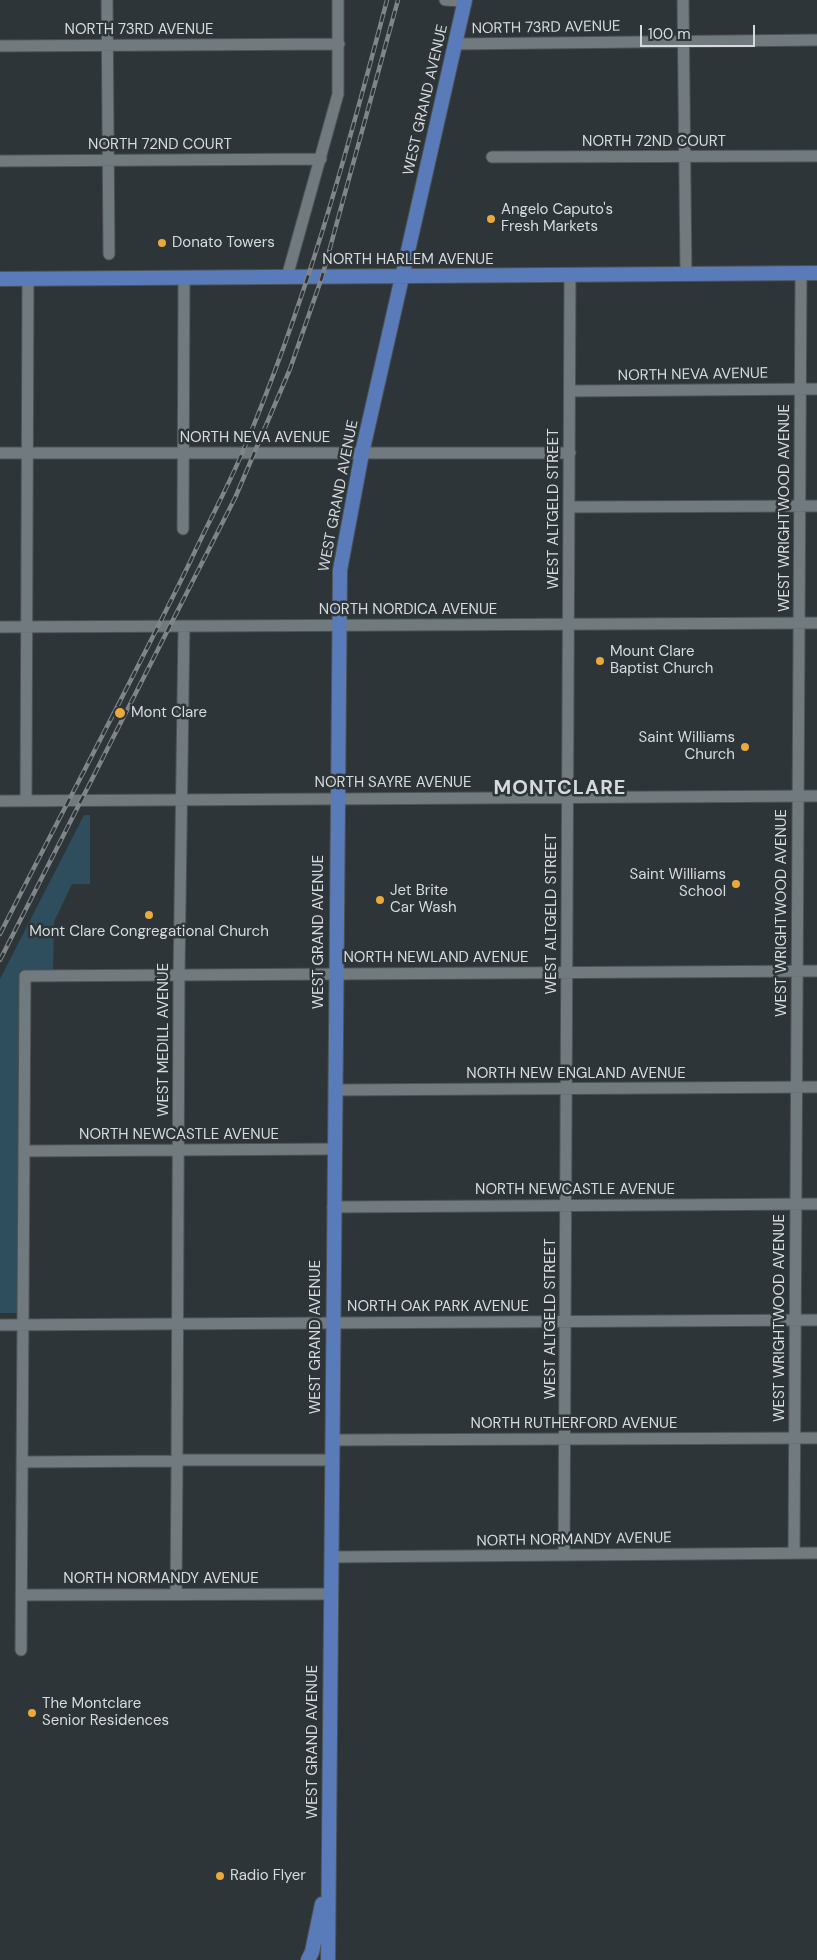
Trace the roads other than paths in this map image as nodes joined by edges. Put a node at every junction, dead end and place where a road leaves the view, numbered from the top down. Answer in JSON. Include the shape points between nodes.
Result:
{"nodes":[{"id":1,"x":107,"y":0,"type":"edge"},
{"id":2,"x":338,"y":0,"type":"edge"},
{"id":3,"x":444,"y":0,"type":"edge"},
{"id":4,"x":683,"y":0,"type":"edge"},
{"id":5,"x":465,"y":1,"type":"edge"},
{"id":6,"x":817,"y":40,"type":"edge"},
{"id":7,"x":683,"y":42,"type":"junction"},
{"id":8,"x":339,"y":44,"type":"junction"},
{"id":9,"x":455,"y":44,"type":"junction"},
{"id":10,"x":0,"y":46,"type":"edge"},
{"id":11,"x":108,"y":46,"type":"junction"},
{"id":12,"x":817,"y":156,"type":"edge"},
{"id":13,"x":492,"y":157,"type":"dead end"},
{"id":14,"x":685,"y":157,"type":"junction"},
{"id":15,"x":321,"y":159,"type":"junction"},
{"id":16,"x":0,"y":161,"type":"edge"},
{"id":17,"x":108,"y":161,"type":"junction"},
{"id":18,"x":109,"y":254,"type":"dead end"},
{"id":19,"x":801,"y":273,"type":"junction"},
{"id":20,"x":817,"y":273,"type":"edge"},
{"id":21,"x":686,"y":274,"type":"junction"},
{"id":22,"x":570,"y":275,"type":"junction"},
{"id":23,"x":402,"y":276,"type":"junction"},
{"id":24,"x":287,"y":277,"type":"junction"},
{"id":25,"x":184,"y":278,"type":"junction"},
{"id":26,"x":0,"y":279,"type":"edge"},
{"id":27,"x":28,"y":279,"type":"junction"},
{"id":28,"x":800,"y":389,"type":"junction"},
{"id":29,"x":817,"y":389,"type":"edge"},
{"id":30,"x":570,"y":391,"type":"junction"},
{"id":31,"x":183,"y":452,"type":"junction"},
{"id":32,"x":0,"y":453,"type":"edge"},
{"id":33,"x":28,"y":453,"type":"junction"},
{"id":34,"x":362,"y":453,"type":"junction"},
{"id":35,"x":570,"y":453,"type":"junction"},
{"id":36,"x":800,"y":506,"type":"junction"},
{"id":37,"x":817,"y":506,"type":"edge"},
{"id":38,"x":569,"y":507,"type":"junction"},
{"id":39,"x":183,"y":528,"type":"dead end"},
{"id":40,"x":799,"y":623,"type":"junction"},
{"id":41,"x":817,"y":623,"type":"edge"},
{"id":42,"x":569,"y":624,"type":"junction"},
{"id":43,"x":338,"y":625,"type":"junction"},
{"id":44,"x":184,"y":626,"type":"junction"},
{"id":45,"x":0,"y":627,"type":"edge"},
{"id":46,"x":26,"y":627,"type":"junction"},
{"id":47,"x":798,"y":796,"type":"junction"},
{"id":48,"x":817,"y":796,"type":"edge"},
{"id":49,"x":568,"y":797,"type":"junction"},
{"id":50,"x":336,"y":799,"type":"junction"},
{"id":51,"x":181,"y":800,"type":"junction"},
{"id":52,"x":0,"y":801,"type":"edge"},
{"id":53,"x":26,"y":801,"type":"junction"},
{"id":54,"x":797,"y":971,"type":"junction"},
{"id":55,"x":817,"y":971,"type":"edge"},
{"id":56,"x":567,"y":972,"type":"junction"},
{"id":57,"x":335,"y":974,"type":"junction"},
{"id":58,"x":179,"y":975,"type":"junction"},
{"id":59,"x":796,"y":1087,"type":"junction"},
{"id":60,"x":817,"y":1087,"type":"edge"},
{"id":61,"x":567,"y":1089,"type":"junction"},
{"id":62,"x":334,"y":1090,"type":"junction"},
{"id":63,"x":334,"y":1149,"type":"junction"},
{"id":64,"x":179,"y":1150,"type":"junction"},
{"id":65,"x":24,"y":1151,"type":"junction"},
{"id":66,"x":796,"y":1204,"type":"junction"},
{"id":67,"x":817,"y":1204,"type":"edge"},
{"id":68,"x":566,"y":1205,"type":"junction"},
{"id":69,"x":333,"y":1207,"type":"junction"},
{"id":70,"x":795,"y":1320,"type":"junction"},
{"id":71,"x":817,"y":1320,"type":"edge"},
{"id":72,"x":566,"y":1322,"type":"junction"},
{"id":73,"x":332,"y":1323,"type":"junction"},
{"id":74,"x":177,"y":1324,"type":"junction"},
{"id":75,"x":0,"y":1325,"type":"edge"},
{"id":76,"x":24,"y":1325,"type":"junction"},
{"id":77,"x":795,"y":1438,"type":"junction"},
{"id":78,"x":817,"y":1438,"type":"edge"},
{"id":79,"x":565,"y":1439,"type":"junction"},
{"id":80,"x":332,"y":1440,"type":"junction"},
{"id":81,"x":177,"y":1460,"type":"junction"},
{"id":82,"x":331,"y":1460,"type":"junction"},
{"id":83,"x":22,"y":1462,"type":"junction"},
{"id":84,"x":794,"y":1553,"type":"junction"},
{"id":85,"x":817,"y":1553,"type":"edge"},
{"id":86,"x":564,"y":1554,"type":"junction"},
{"id":87,"x":331,"y":1557,"type":"junction"},
{"id":88,"x":176,"y":1594,"type":"junction"},
{"id":89,"x":330,"y":1594,"type":"junction"},
{"id":90,"x":22,"y":1595,"type":"junction"},
{"id":91,"x":21,"y":1650,"type":"dead end"},
{"id":92,"x":328,"y":1879,"type":"junction"},
{"id":93,"x":308,"y":1960,"type":"edge"},
{"id":94,"x":328,"y":1960,"type":"edge"}],
"edges":[{"from":1,"to":11,"type":"street"},
{"from":2,"to":8,"type":"street"},
{"from":3,"to":5,"type":"street"},
{"from":4,"to":7,"type":"street"},
{"from":5,"to":9,"type":"main road","name":"WEST GRAND AVENUE"},
{"from":6,"to":7,"type":"street","name":"NORTH 73RD AVENUE"},
{"from":7,"to":9,"type":"street","name":"NORTH 73RD AVENUE"},
{"from":7,"to":14,"type":"street"},
{"from":8,"to":11,"type":"street","name":"NORTH 73RD AVENUE"},
{"from":8,"to":15,"type":"street","via":[[338,94]]},
{"from":9,"to":23,"type":"main road","name":"WEST GRAND AVENUE"},
{"from":10,"to":11,"type":"street","name":"NORTH 73RD AVENUE"},
{"from":11,"to":17,"type":"street"},
{"from":12,"to":14,"type":"street","name":"NORTH 72ND COURT"},
{"from":13,"to":14,"type":"street","name":"NORTH 72ND COURT"},
{"from":14,"to":21,"type":"street"},
{"from":15,"to":17,"type":"street","name":"NORTH 72ND COURT"},
{"from":15,"to":24,"type":"street"},
{"from":16,"to":17,"type":"street","name":"NORTH 72ND COURT"},
{"from":17,"to":18,"type":"street"},
{"from":19,"to":20,"type":"main road","name":"NORTH HARLEM AVENUE"},
{"from":19,"to":21,"type":"main road","name":"NORTH HARLEM AVENUE"},
{"from":19,"to":28,"type":"street","name":"WEST WRIGHTWOOD AVENUE"},
{"from":21,"to":22,"type":"main road","name":"NORTH HARLEM AVENUE"},
{"from":22,"to":23,"type":"main road","name":"NORTH HARLEM AVENUE"},
{"from":22,"to":30,"type":"street","name":"WEST ALTGELD STREET"},
{"from":23,"to":24,"type":"main road","name":"NORTH HARLEM AVENUE"},
{"from":23,"to":34,"type":"main road","name":"WEST GRAND AVENUE"},
{"from":24,"to":25,"type":"main road","name":"NORTH HARLEM AVENUE"},
{"from":25,"to":27,"type":"main road","name":"NORTH HARLEM AVENUE"},
{"from":25,"to":31,"type":"street"},
{"from":26,"to":27,"type":"main road","name":"NORTH HARLEM AVENUE"},
{"from":27,"to":33,"type":"street"},
{"from":28,"to":29,"type":"street","name":"NORTH NEVA AVENUE"},
{"from":28,"to":30,"type":"street","name":"NORTH NEVA AVENUE"},
{"from":28,"to":36,"type":"street","name":"WEST WRIGHTWOOD AVENUE"},
{"from":30,"to":35,"type":"street","name":"WEST ALTGELD STREET"},
{"from":31,"to":33,"type":"street","name":"NORTH NEVA AVENUE"},
{"from":31,"to":34,"type":"street","name":"NORTH NEVA AVENUE"},
{"from":31,"to":39,"type":"street"},
{"from":32,"to":33,"type":"street","name":"NORTH NEVA AVENUE"},
{"from":33,"to":46,"type":"street"},
{"from":34,"to":35,"type":"street","name":"NORTH NEVA AVENUE"},
{"from":34,"to":43,"type":"main road","name":"WEST GRAND AVENUE","via":[[340,570]]},
{"from":35,"to":38,"type":"street","name":"WEST ALTGELD STREET"},
{"from":36,"to":37,"type":"street"},
{"from":36,"to":38,"type":"street"},
{"from":36,"to":40,"type":"street","name":"WEST WRIGHTWOOD AVENUE"},
{"from":38,"to":42,"type":"street","name":"WEST ALTGELD STREET"},
{"from":40,"to":41,"type":"street","name":"NORTH NORDICA AVENUE"},
{"from":40,"to":42,"type":"street","name":"NORTH NORDICA AVENUE"},
{"from":40,"to":47,"type":"street","name":"WEST WRIGHTWOOD AVENUE"},
{"from":42,"to":43,"type":"street","name":"NORTH NORDICA AVENUE"},
{"from":42,"to":49,"type":"street","name":"WEST ALTGELD STREET"},
{"from":43,"to":44,"type":"street","name":"NORTH NORDICA AVENUE"},
{"from":43,"to":50,"type":"main road","name":"WEST GRAND AVENUE"},
{"from":44,"to":46,"type":"street","name":"NORTH NORDICA AVENUE"},
{"from":44,"to":51,"type":"street","name":"WEST MEDILL AVENUE"},
{"from":45,"to":46,"type":"street","name":"NORTH NORDICA AVENUE"},
{"from":46,"to":53,"type":"street"},
{"from":47,"to":48,"type":"street","name":"NORTH SAYRE AVENUE"},
{"from":47,"to":49,"type":"street","name":"NORTH SAYRE AVENUE"},
{"from":47,"to":54,"type":"street","name":"WEST WRIGHTWOOD AVENUE"},
{"from":49,"to":50,"type":"street","name":"NORTH SAYRE AVENUE"},
{"from":49,"to":56,"type":"street","name":"WEST ALTGELD STREET"},
{"from":50,"to":51,"type":"street","name":"NORTH SAYRE AVENUE"},
{"from":50,"to":57,"type":"main road","name":"WEST GRAND AVENUE"},
{"from":51,"to":53,"type":"street","name":"NORTH SAYRE AVENUE"},
{"from":51,"to":58,"type":"street","name":"WEST MEDILL AVENUE"},
{"from":52,"to":53,"type":"street","name":"NORTH SAYRE AVENUE"},
{"from":54,"to":55,"type":"street","name":"NORTH NEWLAND AVENUE"},
{"from":54,"to":56,"type":"street","name":"NORTH NEWLAND AVENUE"},
{"from":54,"to":59,"type":"street","name":"WEST WRIGHTWOOD AVENUE"},
{"from":56,"to":57,"type":"street","name":"NORTH NEWLAND AVENUE"},
{"from":56,"to":61,"type":"street","name":"WEST ALTGELD STREET"},
{"from":57,"to":58,"type":"street","name":"NORTH NEWLAND AVENUE"},
{"from":57,"to":62,"type":"main road","name":"WEST GRAND AVENUE"},
{"from":58,"to":64,"type":"street","name":"WEST MEDILL AVENUE"},
{"from":58,"to":65,"type":"street","name":"NORTH NEWLAND AVENUE","via":[[25,976]]},
{"from":59,"to":60,"type":"street","name":"NORTH NEW ENGLAND AVENUE"},
{"from":59,"to":61,"type":"street","name":"NORTH NEW ENGLAND AVENUE"},
{"from":59,"to":66,"type":"street","name":"WEST WRIGHTWOOD AVENUE"},
{"from":61,"to":62,"type":"street","name":"NORTH NEW ENGLAND AVENUE"},
{"from":61,"to":68,"type":"street","name":"WEST ALTGELD STREET"},
{"from":62,"to":63,"type":"main road","name":"WEST GRAND AVENUE"},
{"from":63,"to":64,"type":"street","name":"NORTH NEWCASTLE AVENUE"},
{"from":63,"to":69,"type":"main road","name":"WEST GRAND AVENUE"},
{"from":64,"to":65,"type":"street","name":"NORTH NEWCASTLE AVENUE"},
{"from":64,"to":74,"type":"street","name":"WEST MEDILL AVENUE"},
{"from":65,"to":76,"type":"street"},
{"from":66,"to":67,"type":"street","name":"NORTH NEWCASTLE AVENUE"},
{"from":66,"to":68,"type":"street","name":"NORTH NEWCASTLE AVENUE"},
{"from":66,"to":70,"type":"street","name":"WEST WRIGHTWOOD AVENUE"},
{"from":68,"to":69,"type":"street","name":"NORTH NEWCASTLE AVENUE"},
{"from":68,"to":72,"type":"street","name":"WEST ALTGELD STREET"},
{"from":69,"to":73,"type":"main road","name":"WEST GRAND AVENUE"},
{"from":70,"to":71,"type":"street","name":"NORTH OAK PARK AVENUE"},
{"from":70,"to":72,"type":"street","name":"NORTH OAK PARK AVENUE"},
{"from":70,"to":77,"type":"street","name":"WEST WRIGHTWOOD AVENUE"},
{"from":72,"to":73,"type":"street","name":"NORTH OAK PARK AVENUE"},
{"from":72,"to":79,"type":"street","name":"WEST ALTGELD STREET"},
{"from":73,"to":74,"type":"street","name":"NORTH OAK PARK AVENUE"},
{"from":73,"to":80,"type":"main road","name":"WEST GRAND AVENUE"},
{"from":74,"to":76,"type":"street","name":"NORTH OAK PARK AVENUE"},
{"from":74,"to":81,"type":"street","name":"WEST MEDILL AVENUE"},
{"from":75,"to":76,"type":"street","name":"NORTH OAK PARK AVENUE"},
{"from":76,"to":83,"type":"street"},
{"from":77,"to":78,"type":"street","name":"NORTH RUTHERFORD AVENUE"},
{"from":77,"to":79,"type":"street","name":"NORTH RUTHERFORD AVENUE"},
{"from":77,"to":84,"type":"street","name":"WEST WRIGHTWOOD AVENUE"},
{"from":79,"to":80,"type":"street","name":"NORTH RUTHERFORD AVENUE"},
{"from":79,"to":86,"type":"street","name":"WEST ALTGELD STREET"},
{"from":80,"to":82,"type":"main road","name":"WEST GRAND AVENUE"},
{"from":81,"to":82,"type":"street"},
{"from":81,"to":83,"type":"street"},
{"from":81,"to":88,"type":"street","name":"WEST MEDILL AVENUE"},
{"from":82,"to":87,"type":"main road","name":"WEST GRAND AVENUE"},
{"from":83,"to":90,"type":"street"},
{"from":84,"to":85,"type":"street","name":"NORTH NORMANDY AVENUE"},
{"from":84,"to":86,"type":"street","name":"NORTH NORMANDY AVENUE"},
{"from":86,"to":87,"type":"street","name":"NORTH NORMANDY AVENUE"},
{"from":87,"to":89,"type":"main road","name":"WEST GRAND AVENUE"},
{"from":88,"to":89,"type":"street","name":"NORTH NORMANDY AVENUE"},
{"from":88,"to":90,"type":"street","name":"NORTH NORMANDY AVENUE"},
{"from":89,"to":92,"type":"main road","name":"WEST GRAND AVENUE"},
{"from":90,"to":91,"type":"street"},
{"from":92,"to":93,"type":"main road","name":"WEST GRAND AVENUE"},
{"from":92,"to":94,"type":"main road","name":"WEST GRAND AVENUE"}]}
